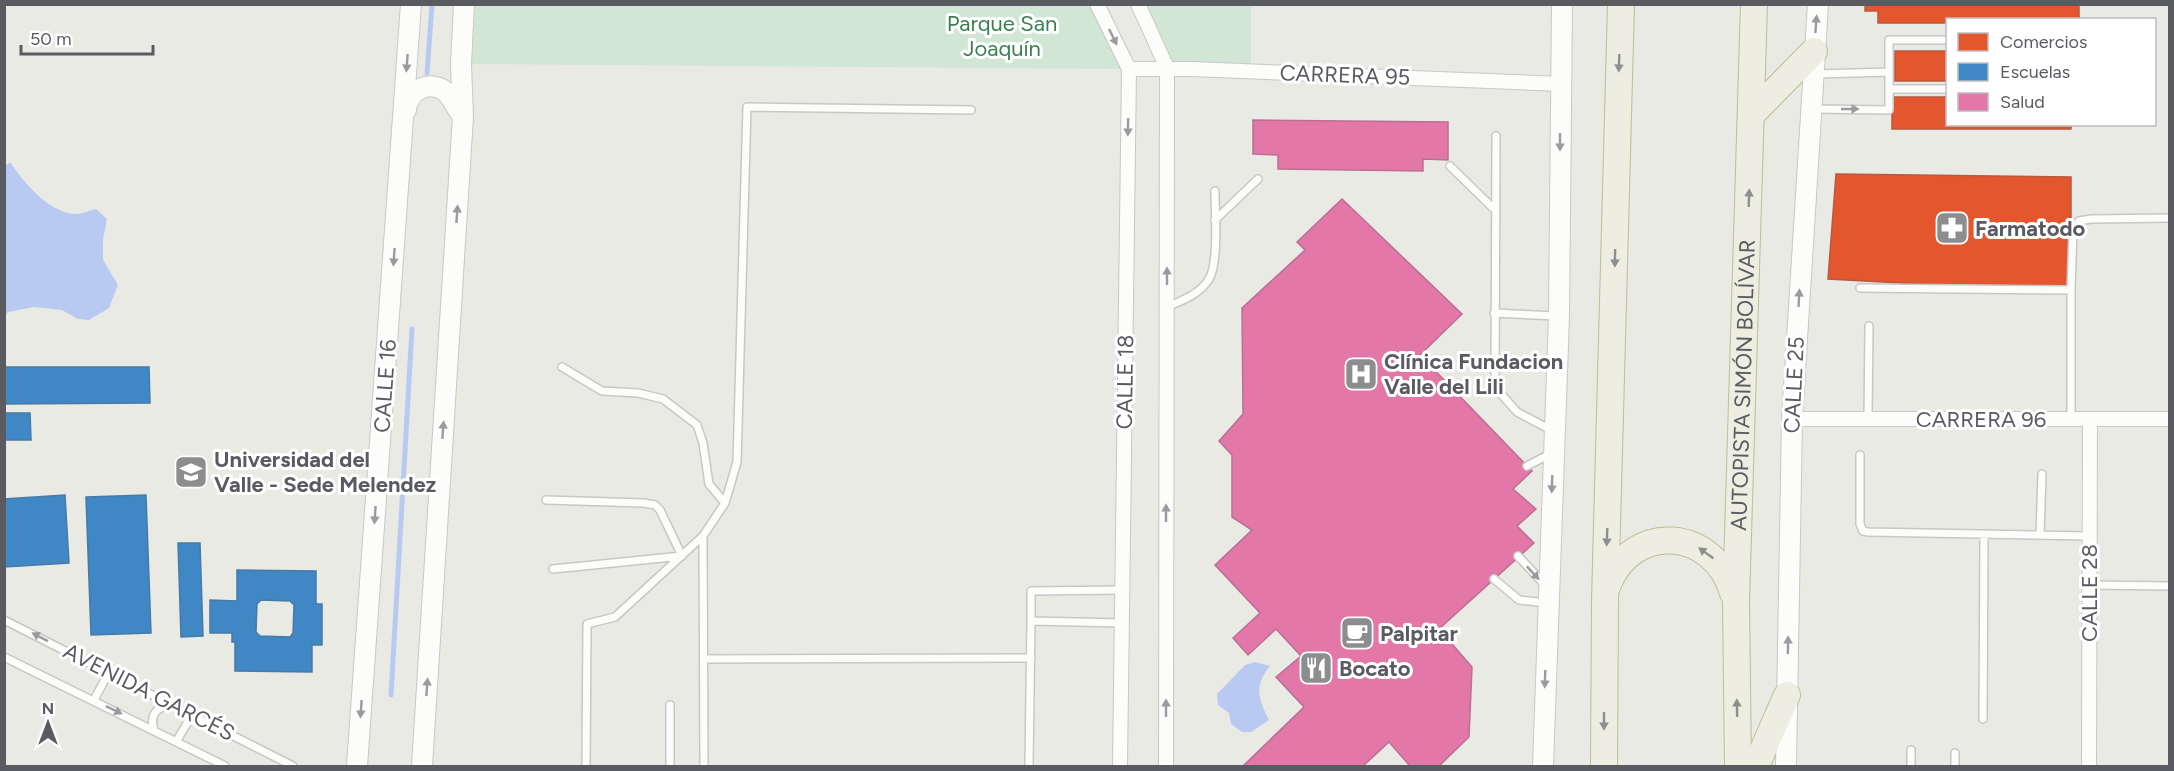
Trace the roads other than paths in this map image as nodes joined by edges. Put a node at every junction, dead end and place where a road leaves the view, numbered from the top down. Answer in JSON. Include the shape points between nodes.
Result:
{"nodes":[{"id":1,"x":411,"y":4,"type":"edge"},
{"id":2,"x":464,"y":4,"type":"edge"},
{"id":3,"x":1097,"y":4,"type":"edge"},
{"id":4,"x":1138,"y":4,"type":"edge"},
{"id":5,"x":1562,"y":4,"type":"edge"},
{"id":6,"x":1621,"y":4,"type":"edge"},
{"id":7,"x":1754,"y":4,"type":"edge"},
{"id":8,"x":1818,"y":4,"type":"edge"},
{"id":9,"x":1946,"y":40,"type":"edge"},
{"id":10,"x":1814,"y":62,"type":"junction"},
{"id":11,"x":1167,"y":68,"type":"junction"},
{"id":12,"x":1129,"y":69,"type":"junction"},
{"id":13,"x":1889,"y":72,"type":"junction"},
{"id":14,"x":1561,"y":84,"type":"junction"},
{"id":15,"x":1889,"y":89,"type":"junction"},
{"id":16,"x":1946,"y":89,"type":"edge"},
{"id":17,"x":971,"y":110,"type":"dead end"},
{"id":18,"x":1811,"y":110,"type":"junction"},
{"id":19,"x":1752,"y":114,"type":"junction"},
{"id":20,"x":463,"y":116,"type":"junction"},
{"id":21,"x":1496,"y":136,"type":"dead end"},
{"id":22,"x":1450,"y":166,"type":"dead end"},
{"id":23,"x":400,"y":178,"type":"junction"},
{"id":24,"x":1258,"y":179,"type":"dead end"},
{"id":25,"x":1215,"y":191,"type":"dead end"},
{"id":26,"x":1495,"y":210,"type":"junction"},
{"id":27,"x":2169,"y":218,"type":"edge"},
{"id":28,"x":1215,"y":220,"type":"junction"},
{"id":29,"x":1860,"y":288,"type":"dead end"},
{"id":30,"x":2072,"y":290,"type":"junction"},
{"id":31,"x":1167,"y":307,"type":"junction"},
{"id":32,"x":1494,"y":313,"type":"junction"},
{"id":33,"x":1559,"y":316,"type":"junction"},
{"id":34,"x":1869,"y":326,"type":"dead end"},
{"id":35,"x":562,"y":367,"type":"dead end"},
{"id":36,"x":1792,"y":419,"type":"junction"},
{"id":37,"x":1868,"y":419,"type":"junction"},
{"id":38,"x":2071,"y":419,"type":"junction"},
{"id":39,"x":2090,"y":419,"type":"junction"},
{"id":40,"x":2169,"y":419,"type":"edge"},
{"id":41,"x":1553,"y":431,"type":"junction"},
{"id":42,"x":1553,"y":453,"type":"junction"},
{"id":43,"x":1860,"y":455,"type":"dead end"},
{"id":44,"x":1527,"y":466,"type":"dead end"},
{"id":45,"x":2042,"y":474,"type":"dead end"},
{"id":46,"x":546,"y":500,"type":"dead end"},
{"id":47,"x":725,"y":503,"type":"junction"},
{"id":48,"x":1984,"y":534,"type":"junction"},
{"id":49,"x":2040,"y":535,"type":"junction"},
{"id":50,"x":703,"y":536,"type":"junction"},
{"id":51,"x":2090,"y":536,"type":"junction"},
{"id":52,"x":682,"y":556,"type":"junction"},
{"id":53,"x":1518,"y":556,"type":"dead end"},
{"id":54,"x":553,"y":569,"type":"dead end"},
{"id":55,"x":1494,"y":579,"type":"dead end"},
{"id":56,"x":2090,"y":585,"type":"junction"},
{"id":57,"x":2169,"y":586,"type":"edge"},
{"id":58,"x":1122,"y":590,"type":"junction"},
{"id":59,"x":1548,"y":596,"type":"junction"},
{"id":60,"x":1605,"y":600,"type":"junction"},
{"id":61,"x":1736,"y":601,"type":"junction"},
{"id":62,"x":4,"y":620,"type":"edge"},
{"id":63,"x":1031,"y":621,"type":"junction"},
{"id":64,"x":1122,"y":623,"type":"junction"},
{"id":65,"x":4,"y":657,"type":"edge"},
{"id":66,"x":1031,"y":658,"type":"junction"},
{"id":67,"x":704,"y":659,"type":"junction"},
{"id":68,"x":109,"y":672,"type":"junction"},
{"id":69,"x":1787,"y":695,"type":"junction"},
{"id":70,"x":94,"y":700,"type":"junction"},
{"id":71,"x":172,"y":705,"type":"junction"},
{"id":72,"x":670,"y":705,"type":"dead end"},
{"id":73,"x":192,"y":715,"type":"junction"},
{"id":74,"x":1983,"y":719,"type":"dead end"},
{"id":75,"x":154,"y":730,"type":"junction"},
{"id":76,"x":176,"y":741,"type":"junction"},
{"id":77,"x":1911,"y":750,"type":"dead end"},
{"id":78,"x":1955,"y":753,"type":"dead end"},
{"id":79,"x":225,"y":766,"type":"edge"},
{"id":80,"x":293,"y":766,"type":"edge"},
{"id":81,"x":357,"y":766,"type":"edge"},
{"id":82,"x":422,"y":766,"type":"edge"},
{"id":83,"x":586,"y":766,"type":"edge"},
{"id":84,"x":670,"y":766,"type":"edge"},
{"id":85,"x":704,"y":766,"type":"edge"},
{"id":86,"x":1029,"y":766,"type":"edge"},
{"id":87,"x":1120,"y":766,"type":"edge"},
{"id":88,"x":1166,"y":766,"type":"edge"},
{"id":89,"x":1543,"y":766,"type":"edge"},
{"id":90,"x":1604,"y":766,"type":"edge"},
{"id":91,"x":1738,"y":766,"type":"edge"},
{"id":92,"x":1756,"y":766,"type":"edge"},
{"id":93,"x":1786,"y":766,"type":"edge"},
{"id":94,"x":1911,"y":766,"type":"edge"},
{"id":95,"x":1955,"y":766,"type":"edge"},
{"id":96,"x":2089,"y":766,"type":"edge"}],
"edges":[{"from":1,"to":23,"type":"street","name":"CALLE 16","one_way":true},
{"from":2,"to":20,"type":"street"},
{"from":3,"to":12,"type":"street","name":"CALLE 18","one_way":true},
{"from":4,"to":11,"type":"street","name":"CALLE 18"},
{"from":5,"to":14,"type":"street"},
{"from":6,"to":60,"type":"highway","one_way":true},
{"from":7,"to":19,"type":"highway","name":"AUTOPISTA SIMÓN BOLÍVAR"},
{"from":10,"to":8,"type":"street","name":"CALLE 25","one_way":true},
{"from":9,"to":13,"type":"lane","via":[[1889,40]]},
{"from":10,"to":13,"type":"lane"},
{"from":10,"to":18,"type":"street","name":"CALLE 25"},
{"from":10,"to":19,"type":"highway"},
{"from":11,"to":12,"type":"street","name":"CARRERA 95"},
{"from":11,"to":14,"type":"street","name":"CARRERA 95"},
{"from":31,"to":11,"type":"street","name":"CALLE 18","one_way":true},
{"from":12,"to":58,"type":"street","name":"CALLE 18","one_way":true},
{"from":13,"to":15,"type":"lane"},
{"from":14,"to":33,"type":"street","one_way":true},
{"from":15,"to":16,"type":"lane"},
{"from":18,"to":15,"type":"lane","one_way":true,"via":[[1889,110]]},
{"from":17,"to":47,"type":"lane","via":[[747,107],[737,462]]},
{"from":36,"to":18,"type":"street","name":"CALLE 25","one_way":true},
{"from":61,"to":19,"type":"highway","name":"AUTOPISTA SIMÓN BOLÍVAR","one_way":true},
{"from":20,"to":23,"type":"street","via":[[439,88],[424,87],[411,95],[406,105]]},
{"from":82,"to":20,"type":"street","one_way":true},
{"from":21,"to":26,"type":"lane"},
{"from":22,"to":26,"type":"lane"},
{"from":23,"to":81,"type":"street","name":"CALLE 16","one_way":true},
{"from":24,"to":28,"type":"lane"},
{"from":25,"to":28,"type":"lane"},
{"from":26,"to":32,"type":"lane"},
{"from":27,"to":30,"type":"lane","via":[[2079,221],[2073,231]]},
{"from":28,"to":31,"type":"lane","via":[[1209,279],[1189,298]]},
{"from":29,"to":30,"type":"lane"},
{"from":30,"to":38,"type":"lane"},
{"from":88,"to":31,"type":"street","name":"CALLE 18","one_way":true},
{"from":32,"to":33,"type":"lane"},
{"from":32,"to":41,"type":"lane","via":[[1495,387],[1516,412]]},
{"from":33,"to":41,"type":"street"},
{"from":34,"to":37,"type":"lane"},
{"from":35,"to":47,"type":"lane","via":[[602,391],[663,399],[697,426],[709,484]]},
{"from":36,"to":37,"type":"street","name":"CARRERA 96"},
{"from":69,"to":36,"type":"street","name":"CALLE 25","one_way":true},
{"from":37,"to":38,"type":"street","name":"CARRERA 96"},
{"from":38,"to":39,"type":"street","name":"CARRERA 96"},
{"from":39,"to":40,"type":"street","name":"CARRERA 96"},
{"from":39,"to":51,"type":"street","name":"CALLE 28"},
{"from":41,"to":42,"type":"street"},
{"from":42,"to":44,"type":"lane"},
{"from":42,"to":59,"type":"street","one_way":true},
{"from":43,"to":48,"type":"lane","via":[[1863,531]]},
{"from":45,"to":49,"type":"lane"},
{"from":46,"to":52,"type":"lane","via":[[655,505]]},
{"from":47,"to":50,"type":"lane"},
{"from":48,"to":49,"type":"lane"},
{"from":48,"to":74,"type":"lane"},
{"from":49,"to":51,"type":"lane"},
{"from":50,"to":52,"type":"lane"},
{"from":50,"to":67,"type":"lane"},
{"from":51,"to":56,"type":"street","name":"CALLE 28"},
{"from":52,"to":54,"type":"lane"},
{"from":52,"to":83,"type":"lane","via":[[615,617],[587,624]]},
{"from":53,"to":59,"type":"lane","one_way":true},
{"from":55,"to":59,"type":"lane","via":[[1519,600]]},
{"from":56,"to":57,"type":"lane"},
{"from":56,"to":96,"type":"street","name":"CALLE 28"},
{"from":58,"to":63,"type":"lane","via":[[1030,591]]},
{"from":58,"to":64,"type":"street","name":"CALLE 18"},
{"from":59,"to":89,"type":"street","one_way":true},
{"from":61,"to":60,"type":"highway","one_way":true,"via":[[1720,564],[1695,545],[1671,540],[1647,544],[1626,557],[1611,576]]},
{"from":60,"to":90,"type":"highway","one_way":true},
{"from":91,"to":61,"type":"highway","name":"AUTOPISTA SIMÓN BOLÍVAR","one_way":true},
{"from":68,"to":62,"type":"lane","name":"AVENIDA GARCÉS","one_way":true},
{"from":63,"to":64,"type":"lane"},
{"from":63,"to":66,"type":"lane"},
{"from":64,"to":87,"type":"street","name":"CALLE 18"},
{"from":65,"to":70,"type":"lane","name":"AVENIDA GARCÉS"},
{"from":66,"to":67,"type":"lane"},
{"from":66,"to":86,"type":"lane"},
{"from":67,"to":85,"type":"lane"},
{"from":68,"to":70,"type":"lane"},
{"from":68,"to":71,"type":"lane","name":"AVENIDA GARCÉS"},
{"from":69,"to":92,"type":"highway"},
{"from":69,"to":93,"type":"street","name":"CALLE 25"},
{"from":70,"to":75,"type":"lane","name":"AVENIDA GARCÉS","one_way":true},
{"from":71,"to":73,"type":"lane","name":"AVENIDA GARCÉS"},
{"from":71,"to":75,"type":"lane","via":[[157,709],[153,715]]},
{"from":72,"to":84,"type":"lane"},
{"from":73,"to":76,"type":"lane"},
{"from":73,"to":80,"type":"lane","name":"AVENIDA GARCÉS"},
{"from":75,"to":76,"type":"lane","name":"AVENIDA GARCÉS"},
{"from":76,"to":79,"type":"lane","name":"AVENIDA GARCÉS"},
{"from":77,"to":94,"type":"lane"},
{"from":78,"to":95,"type":"lane"}]}
